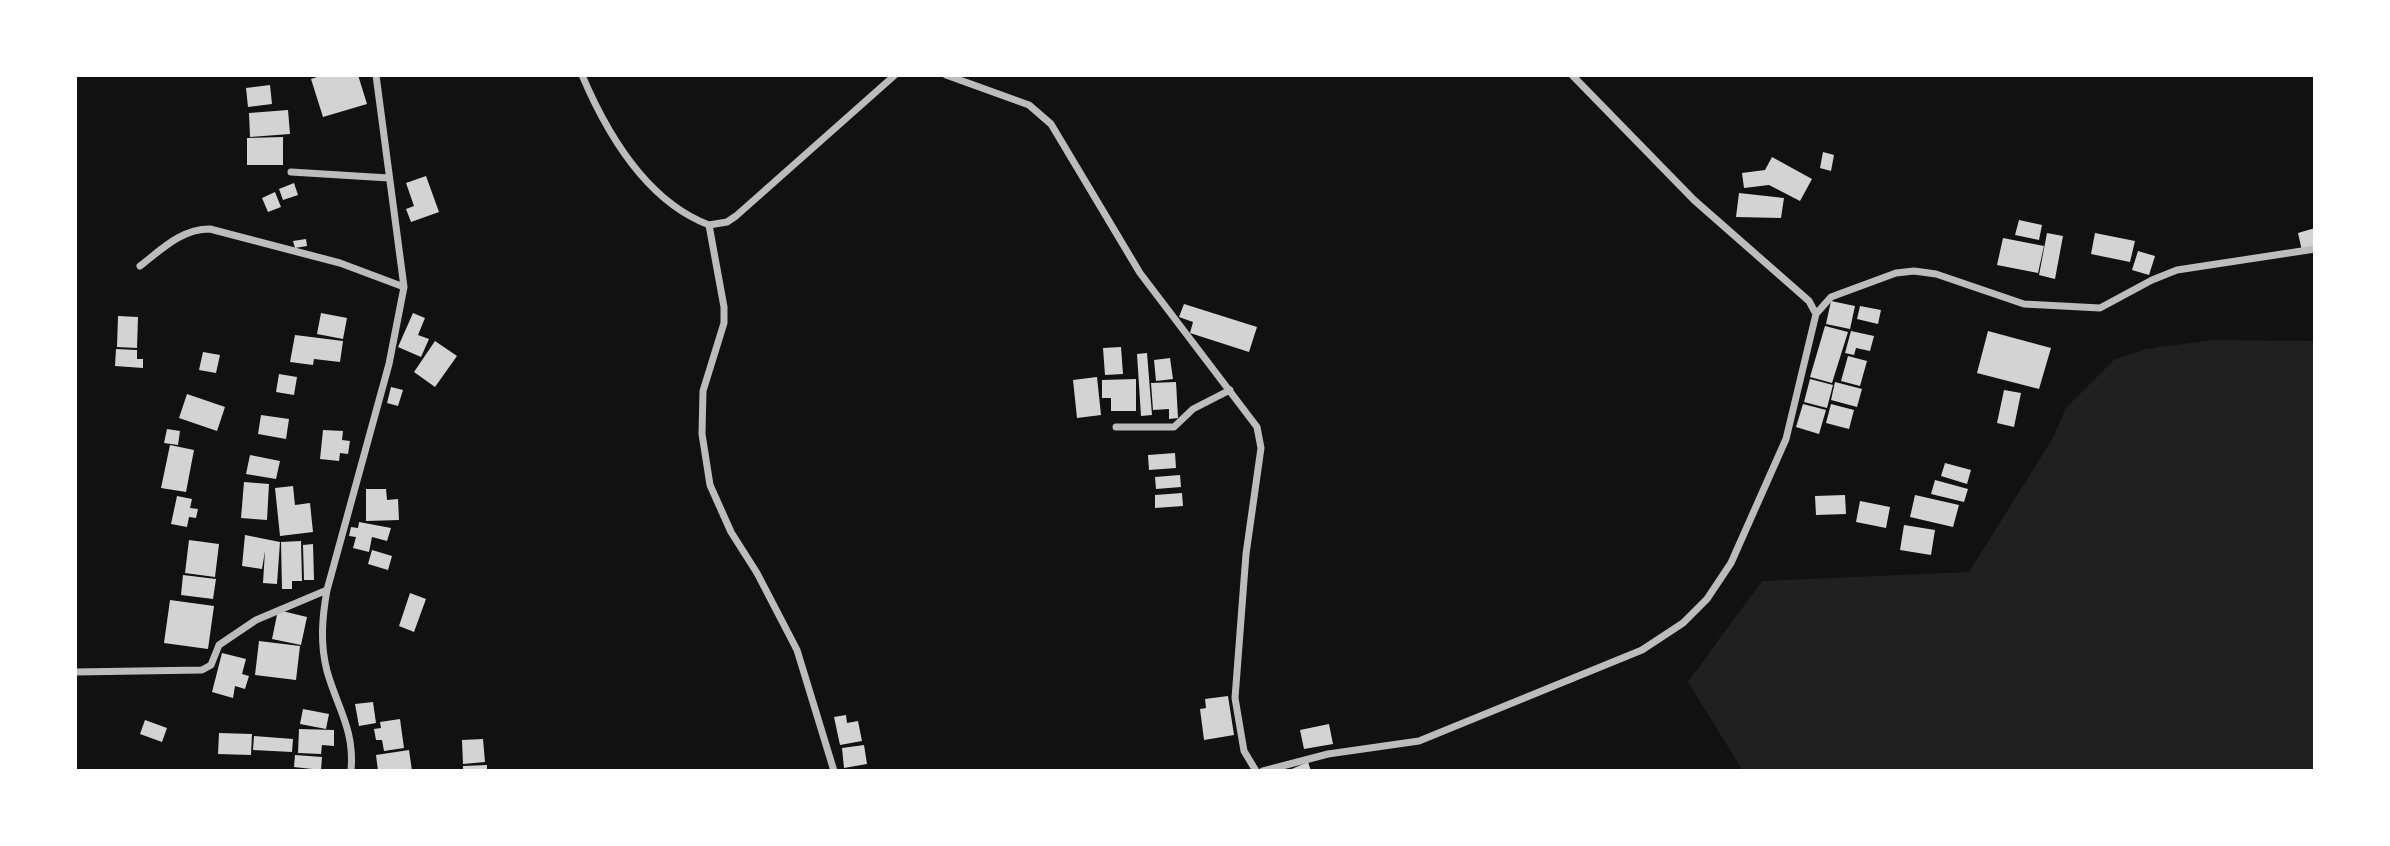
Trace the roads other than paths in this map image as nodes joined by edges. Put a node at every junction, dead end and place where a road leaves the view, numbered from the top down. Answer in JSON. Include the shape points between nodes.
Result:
{"nodes":[{"id":1,"x":376,"y":75,"type":"edge"},
{"id":2,"x":582,"y":75,"type":"edge"},
{"id":3,"x":895,"y":75,"type":"edge"},
{"id":4,"x":946,"y":75,"type":"edge"},
{"id":5,"x":1572,"y":75,"type":"edge"},
{"id":6,"x":291,"y":172,"type":"dead end"},
{"id":7,"x":389,"y":178,"type":"junction"},
{"id":8,"x":709,"y":225,"type":"junction"},
{"id":9,"x":2315,"y":249,"type":"edge"},
{"id":10,"x":140,"y":266,"type":"dead end"},
{"id":11,"x":404,"y":287,"type":"junction"},
{"id":12,"x":1816,"y":314,"type":"junction"},
{"id":13,"x":1230,"y":390,"type":"junction"},
{"id":14,"x":1116,"y":427,"type":"dead end"},
{"id":15,"x":327,"y":590,"type":"junction"},
{"id":16,"x":75,"y":672,"type":"edge"},
{"id":17,"x":351,"y":771,"type":"edge"},
{"id":18,"x":834,"y":771,"type":"edge"},
{"id":19,"x":1256,"y":771,"type":"edge"},
{"id":20,"x":1263,"y":771,"type":"edge"}],
"edges":[{"from":1,"to":7,"type":"street"},
{"from":2,"to":8,"type":"street","via":[[630,162],[659,194]]},
{"from":3,"to":8,"type":"street","via":[[736,216]]},
{"from":4,"to":13,"type":"street","via":[[1030,105],[1051,124],[1140,273]]},
{"from":5,"to":12,"type":"street","via":[[1694,200],[1809,301]]},
{"from":6,"to":7,"type":"street"},
{"from":7,"to":11,"type":"street"},
{"from":8,"to":18,"type":"street","via":[[724,307],[704,391],[702,434],[710,485],[797,650]]},
{"from":9,"to":12,"type":"street","via":[[2177,270],[2100,308],[2024,304],[1914,271],[1831,297]]},
{"from":10,"to":11,"type":"street","via":[[181,235],[210,229],[340,263]]},
{"from":11,"to":15,"type":"street","via":[[389,365]]},
{"from":12,"to":20,"type":"street","via":[[1786,439],[1731,563],[1707,600],[1683,623],[1642,650],[1419,741],[1328,754]]},
{"from":13,"to":14,"type":"street","via":[[1193,409],[1174,428]]},
{"from":13,"to":19,"type":"street","via":[[1257,426],[1261,448],[1246,554],[1235,698],[1244,751]]},
{"from":15,"to":16,"type":"street","via":[[256,620],[219,645],[211,665],[202,670]]},
{"from":15,"to":17,"type":"street","via":[[322,648],[349,727]]}]}
